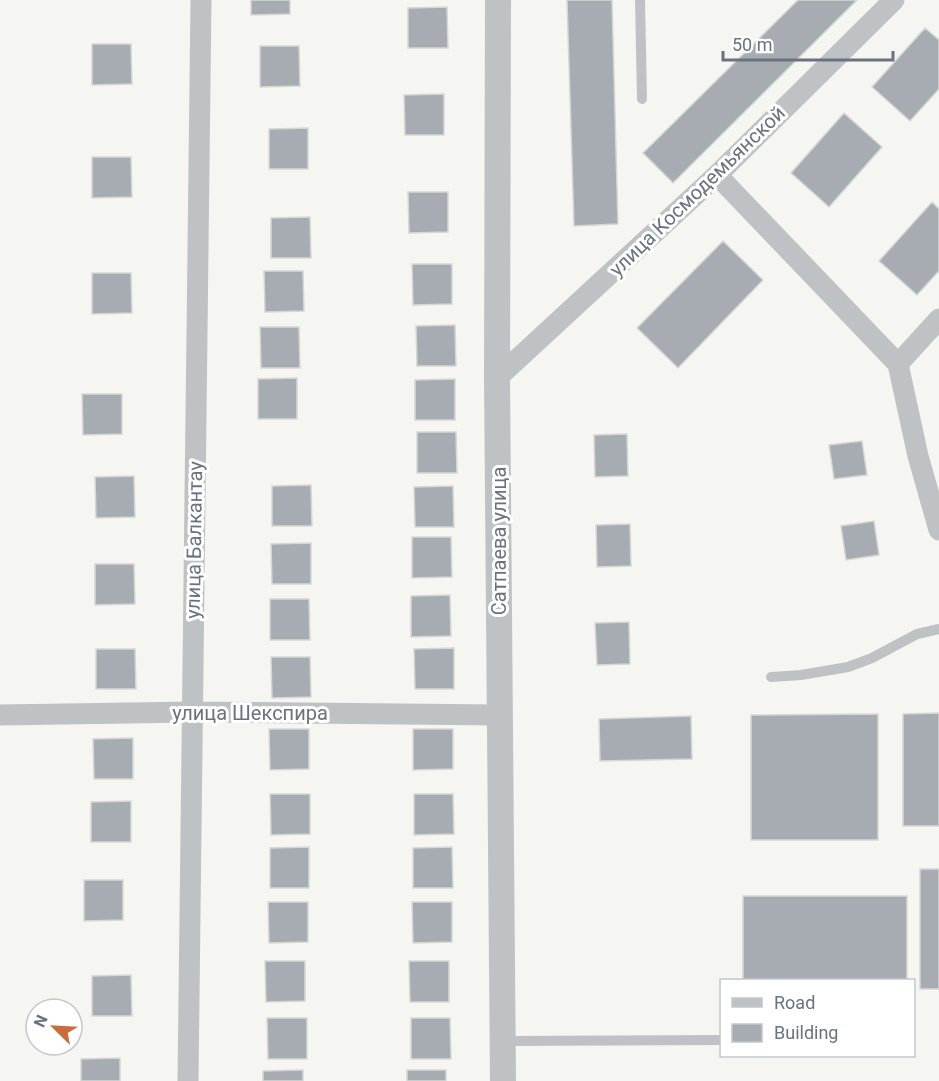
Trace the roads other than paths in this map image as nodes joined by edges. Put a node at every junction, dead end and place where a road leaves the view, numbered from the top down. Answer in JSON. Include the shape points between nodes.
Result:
{"nodes":[{"id":1,"x":201,"y":0,"type":"edge"},
{"id":2,"x":498,"y":0,"type":"edge"},
{"id":3,"x":640,"y":0,"type":"edge"},
{"id":4,"x":894,"y":0,"type":"edge"},
{"id":5,"x":642,"y":99,"type":"dead end"},
{"id":6,"x":717,"y":175,"type":"junction"},
{"id":7,"x":939,"y":319,"type":"edge"},
{"id":8,"x":898,"y":364,"type":"junction"},
{"id":9,"x":497,"y":378,"type":"junction"},
{"id":10,"x":939,"y":530,"type":"edge"},
{"id":11,"x":939,"y":628,"type":"edge"},
{"id":12,"x":771,"y":677,"type":"dead end"},
{"id":13,"x":192,"y":712,"type":"junction"},
{"id":14,"x":0,"y":715,"type":"edge"},
{"id":15,"x":500,"y":715,"type":"junction"},
{"id":16,"x":503,"y":1041,"type":"junction"},
{"id":17,"x":720,"y":1041,"type":"edge"},
{"id":18,"x":188,"y":1081,"type":"edge"},
{"id":19,"x":503,"y":1081,"type":"edge"}],
"edges":[{"from":1,"to":13,"type":"street","name":"улица Балкантау"},
{"from":2,"to":9,"type":"street","name":"Сатпаева улица"},
{"from":3,"to":5,"type":"lane"},
{"from":4,"to":6,"type":"street","name":"улица Космодемьянской"},
{"from":6,"to":8,"type":"street"},
{"from":6,"to":9,"type":"street","name":"улица Космодемьянской"},
{"from":7,"to":8,"type":"street"},
{"from":8,"to":10,"type":"street"},
{"from":9,"to":15,"type":"street","name":"Сатпаева улица"},
{"from":11,"to":12,"type":"lane","via":[[917,634],[848,667]]},
{"from":13,"to":14,"type":"street","name":"улица Шекспира"},
{"from":13,"to":15,"type":"street","name":"улица Шекспира"},
{"from":13,"to":18,"type":"street","name":"улица Балкантау"},
{"from":15,"to":16,"type":"street","name":"Сатпаева улица"},
{"from":16,"to":17,"type":"lane"},
{"from":16,"to":19,"type":"street","name":"Сатпаева улица"}]}
